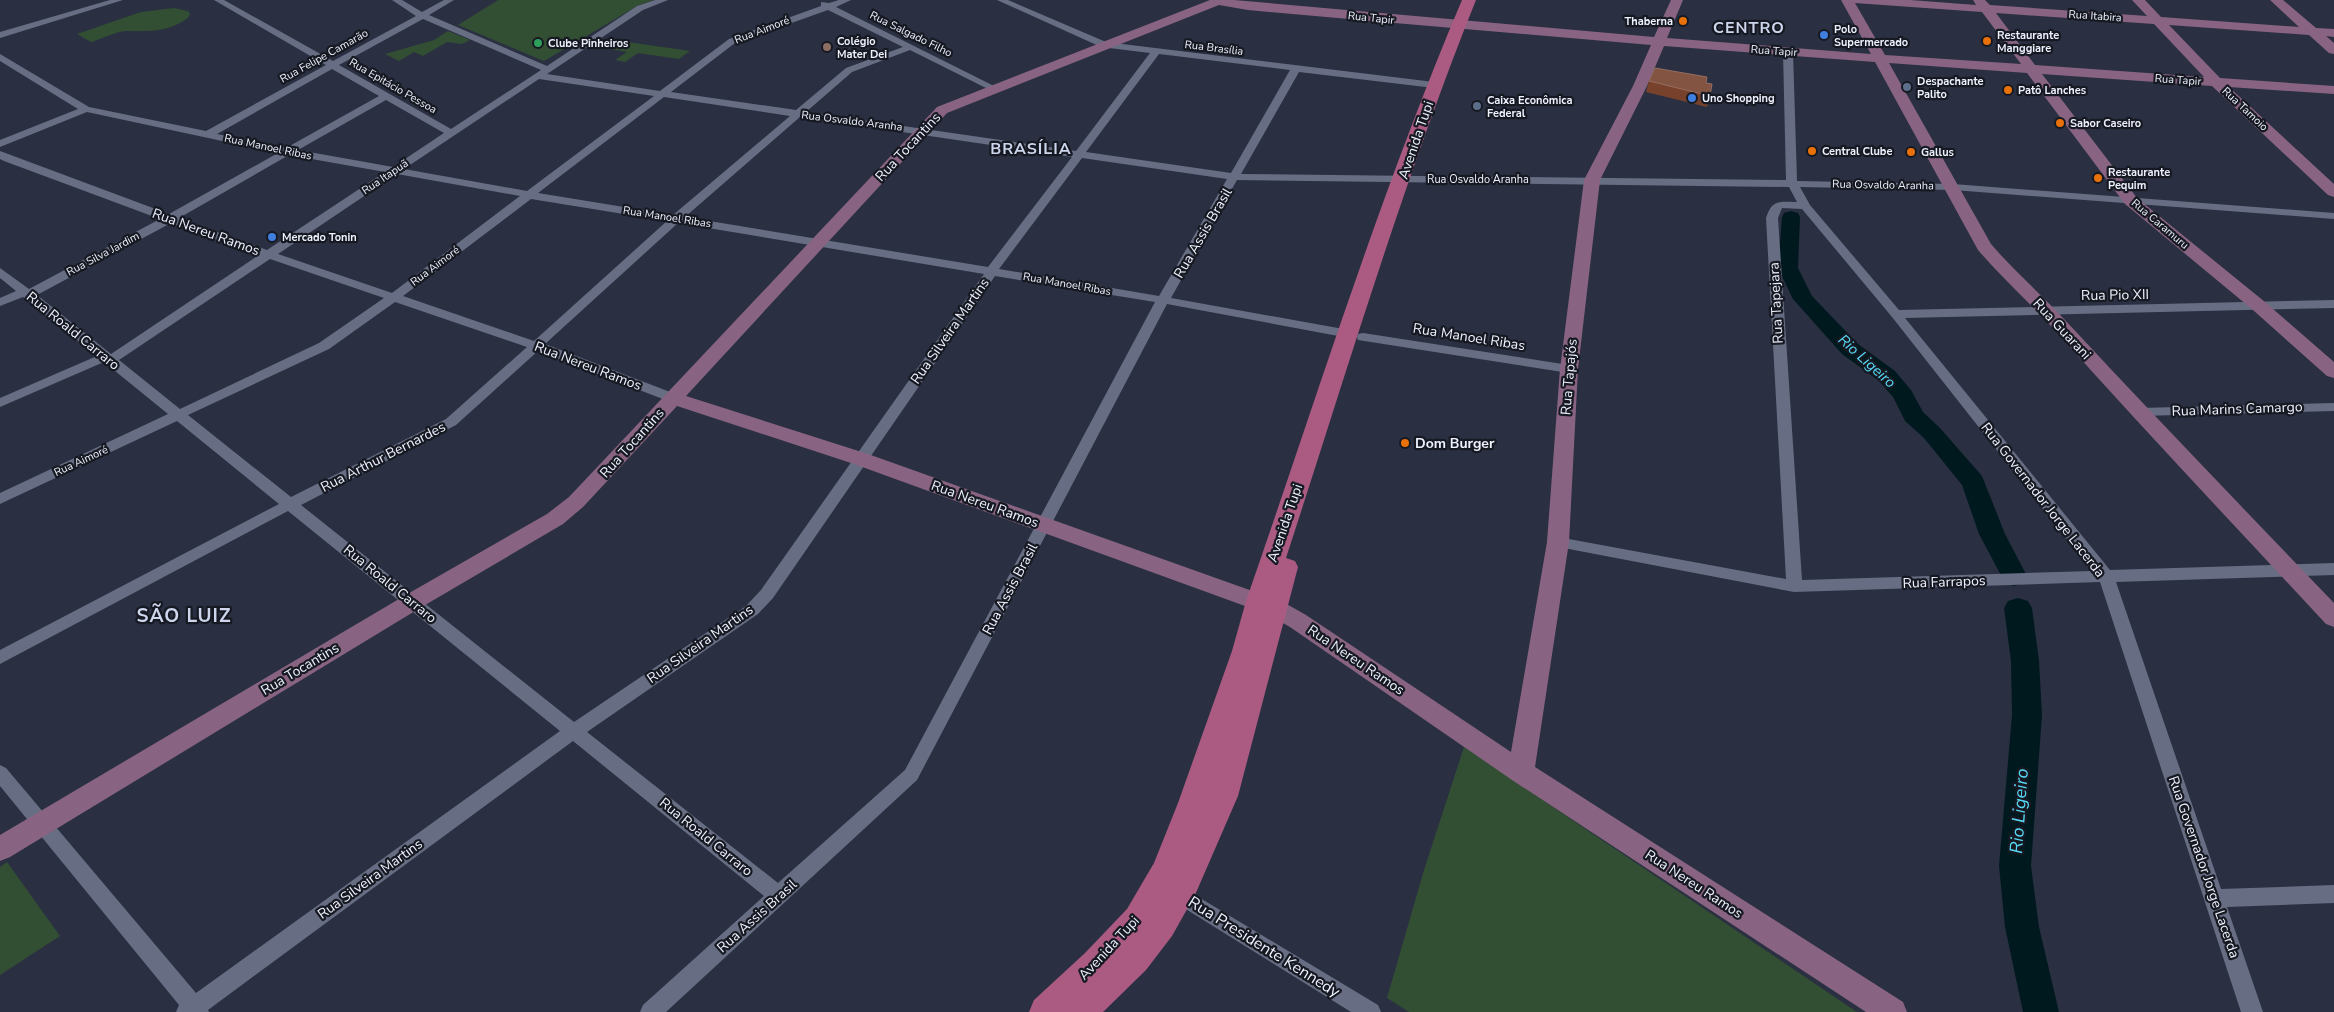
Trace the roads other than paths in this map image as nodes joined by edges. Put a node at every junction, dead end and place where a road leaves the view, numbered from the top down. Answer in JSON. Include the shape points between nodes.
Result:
{"nodes":[{"id":1,"x":118,"y":0,"type":"edge"},
{"id":2,"x":218,"y":0,"type":"edge"},
{"id":3,"x":396,"y":0,"type":"edge"},
{"id":4,"x":450,"y":0,"type":"edge"},
{"id":5,"x":664,"y":0,"type":"edge"},
{"id":6,"x":816,"y":0,"type":"edge"},
{"id":7,"x":847,"y":0,"type":"edge"},
{"id":8,"x":1001,"y":0,"type":"edge"},
{"id":9,"x":1218,"y":0,"type":"edge"},
{"id":10,"x":1469,"y":0,"type":"edge"},
{"id":11,"x":1478,"y":0,"type":"edge"},
{"id":12,"x":1677,"y":0,"type":"edge"},
{"id":13,"x":1847,"y":0,"type":"edge"},
{"id":14,"x":1856,"y":0,"type":"edge"},
{"id":15,"x":2138,"y":0,"type":"edge"},
{"id":16,"x":2276,"y":0,"type":"edge"},
{"id":17,"x":1983,"y":4,"type":"edge"},
{"id":18,"x":828,"y":6,"type":"junction"},
{"id":19,"x":422,"y":15,"type":"junction"},
{"id":20,"x":2159,"y":20,"type":"junction"},
{"id":21,"x":1463,"y":27,"type":"junction"},
{"id":22,"x":2312,"y":31,"type":"junction"},
{"id":23,"x":2334,"y":33,"type":"edge"},
{"id":24,"x":0,"y":35,"type":"edge"},
{"id":25,"x":1658,"y":42,"type":"junction"},
{"id":26,"x":1104,"y":45,"type":"junction"},
{"id":27,"x":910,"y":47,"type":"junction"},
{"id":28,"x":2334,"y":50,"type":"edge"},
{"id":29,"x":1156,"y":52,"type":"junction"},
{"id":30,"x":1788,"y":52,"type":"junction"},
{"id":31,"x":0,"y":57,"type":"edge"},
{"id":32,"x":1881,"y":60,"type":"junction"},
{"id":33,"x":333,"y":66,"type":"junction"},
{"id":34,"x":1296,"y":69,"type":"junction"},
{"id":35,"x":2032,"y":70,"type":"junction"},
{"id":36,"x":543,"y":73,"type":"junction"},
{"id":37,"x":2216,"y":82,"type":"junction"},
{"id":38,"x":1434,"y":85,"type":"junction"},
{"id":39,"x":995,"y":88,"type":"junction"},
{"id":40,"x":2334,"y":90,"type":"edge"},
{"id":41,"x":663,"y":94,"type":"junction"},
{"id":42,"x":386,"y":96,"type":"junction"},
{"id":43,"x":86,"y":109,"type":"junction"},
{"id":44,"x":799,"y":114,"type":"junction"},
{"id":45,"x":924,"y":130,"type":"junction"},
{"id":46,"x":451,"y":133,"type":"junction"},
{"id":47,"x":209,"y":134,"type":"junction"},
{"id":48,"x":0,"y":144,"type":"edge"},
{"id":49,"x":289,"y":152,"type":"junction"},
{"id":50,"x":0,"y":154,"type":"edge"},
{"id":51,"x":1080,"y":155,"type":"junction"},
{"id":52,"x":393,"y":171,"type":"junction"},
{"id":53,"x":1235,"y":177,"type":"junction"},
{"id":54,"x":1409,"y":179,"type":"junction"},
{"id":55,"x":1592,"y":180,"type":"junction"},
{"id":56,"x":1792,"y":183,"type":"junction"},
{"id":57,"x":1953,"y":187,"type":"junction"},
{"id":58,"x":2334,"y":192,"type":"edge"},
{"id":59,"x":530,"y":195,"type":"junction"},
{"id":60,"x":2131,"y":201,"type":"junction"},
{"id":61,"x":1805,"y":206,"type":"junction"},
{"id":62,"x":2334,"y":216,"type":"edge"},
{"id":63,"x":169,"y":219,"type":"junction"},
{"id":64,"x":676,"y":219,"type":"junction"},
{"id":65,"x":818,"y":243,"type":"junction"},
{"id":66,"x":269,"y":255,"type":"junction"},
{"id":67,"x":0,"y":272,"type":"edge"},
{"id":68,"x":991,"y":272,"type":"junction"},
{"id":69,"x":27,"y":294,"type":"junction"},
{"id":70,"x":394,"y":297,"type":"junction"},
{"id":71,"x":1163,"y":300,"type":"junction"},
{"id":72,"x":0,"y":302,"type":"edge"},
{"id":73,"x":2334,"y":304,"type":"edge"},
{"id":74,"x":2259,"y":306,"type":"junction"},
{"id":75,"x":2047,"y":311,"type":"junction"},
{"id":76,"x":1896,"y":314,"type":"junction"},
{"id":77,"x":1356,"y":335,"type":"junction"},
{"id":78,"x":537,"y":346,"type":"junction"},
{"id":79,"x":108,"y":359,"type":"junction"},
{"id":80,"x":1569,"y":369,"type":"junction"},
{"id":81,"x":2334,"y":372,"type":"edge"},
{"id":82,"x":673,"y":398,"type":"junction"},
{"id":83,"x":0,"y":403,"type":"edge"},
{"id":84,"x":2334,"y":406,"type":"edge"},
{"id":85,"x":2139,"y":412,"type":"junction"},
{"id":86,"x":179,"y":415,"type":"junction"},
{"id":87,"x":861,"y":459,"type":"junction"},
{"id":88,"x":0,"y":499,"type":"edge"},
{"id":89,"x":290,"y":504,"type":"junction"},
{"id":90,"x":1044,"y":525,"type":"junction"},
{"id":91,"x":1558,"y":542,"type":"junction"},
{"id":92,"x":2334,"y":569,"type":"edge"},
{"id":93,"x":2289,"y":570,"type":"junction"},
{"id":94,"x":2106,"y":577,"type":"junction"},
{"id":95,"x":1794,"y":586,"type":"junction"},
{"id":96,"x":412,"y":602,"type":"junction"},
{"id":97,"x":1267,"y":604,"type":"junction"},
{"id":98,"x":2334,"y":618,"type":"edge"},
{"id":99,"x":0,"y":658,"type":"edge"},
{"id":100,"x":574,"y":731,"type":"junction"},
{"id":101,"x":1521,"y":772,"type":"junction"},
{"id":102,"x":0,"y":773,"type":"edge"},
{"id":103,"x":42,"y":824,"type":"junction"},
{"id":104,"x":0,"y":849,"type":"edge"},
{"id":105,"x":1169,"y":889,"type":"junction"},
{"id":106,"x":2334,"y":894,"type":"edge"},
{"id":107,"x":779,"y":896,"type":"junction"},
{"id":108,"x":2215,"y":898,"type":"junction"},
{"id":109,"x":193,"y":1010,"type":"edge"},
{"id":110,"x":651,"y":1012,"type":"edge"},
{"id":111,"x":1046,"y":1012,"type":"edge"},
{"id":112,"x":1079,"y":1012,"type":"edge"},
{"id":113,"x":1370,"y":1012,"type":"edge"},
{"id":114,"x":1892,"y":1012,"type":"edge"},
{"id":115,"x":2252,"y":1012,"type":"edge"}],
"edges":[{"from":1,"to":24,"type":"street"},
{"from":2,"to":33,"type":"street","name":"Rua Epitácio Pessoa"},
{"from":3,"to":19,"type":"street","name":"Rua Osvaldo Aranha"},
{"from":4,"to":19,"type":"street","name":"Rua Felipe Camarão"},
{"from":5,"to":36,"type":"street","name":"Rua Itapuã","via":[[640,8]]},
{"from":6,"to":18,"type":"street","name":"Rua Salgado Filho"},
{"from":7,"to":18,"type":"street","name":"Rua Aimoré"},
{"from":8,"to":26,"type":"street","name":"Rua Brasília"},
{"from":9,"to":21,"type":"street","name":"Rua Tapir","via":[[1248,6]]},
{"from":9,"to":26,"type":"street","name":"Rua Tocantins"},
{"from":10,"to":21,"type":"main road","name":"Avenida Tupi"},
{"from":11,"to":21,"type":"main road","name":"Avenida Tupi"},
{"from":12,"to":25,"type":"street","name":"Rua Tapajós"},
{"from":13,"to":32,"type":"street","name":"Rua Guarani"},
{"from":14,"to":17,"type":"street","name":"Rua Itabira"},
{"from":15,"to":20,"type":"street","name":"Rua Tamoio"},
{"from":16,"to":22,"type":"street"},
{"from":17,"to":20,"type":"street","name":"Rua Itabira"},
{"from":17,"to":35,"type":"street","name":"Rua Caramuru"},
{"from":18,"to":27,"type":"street","name":"Rua Salgado Filho"},
{"from":18,"to":41,"type":"street","name":"Rua Aimoré","via":[[732,41]]},
{"from":19,"to":33,"type":"street","name":"Rua Felipe Camarão"},
{"from":19,"to":36,"type":"street","name":"Rua Osvaldo Aranha"},
{"from":20,"to":22,"type":"street","name":"Rua Itabira"},
{"from":20,"to":37,"type":"street","name":"Rua Tamoio"},
{"from":21,"to":25,"type":"street","name":"Rua Tapir"},
{"from":21,"to":38,"type":"main road","name":"Avenida Tupi"},
{"from":21,"to":54,"type":"main road","name":"Avenida Tupi"},
{"from":22,"to":23,"type":"street","name":"Rua Itabira"},
{"from":22,"to":28,"type":"street"},
{"from":25,"to":30,"type":"street","name":"Rua Tapir"},
{"from":25,"to":55,"type":"street","name":"Rua Tapajós","via":[[1640,86]]},
{"from":26,"to":29,"type":"street","name":"Rua Brasília"},
{"from":26,"to":39,"type":"street","name":"Rua Tocantins"},
{"from":27,"to":39,"type":"street","name":"Rua Salgado Filho"},
{"from":27,"to":44,"type":"street","name":"Rua Arthur Bernardes","via":[[849,70]]},
{"from":29,"to":34,"type":"street","name":"Rua Brasília"},
{"from":29,"to":51,"type":"street","name":"Rua Silveira Martins"},
{"from":30,"to":32,"type":"street","name":"Rua Tapir"},
{"from":30,"to":56,"type":"street"},
{"from":31,"to":43,"type":"street","name":"Rua Manoel Ribas"},
{"from":32,"to":35,"type":"street","name":"Rua Tapir"},
{"from":32,"to":57,"type":"street","name":"Rua Guarani"},
{"from":33,"to":42,"type":"street","name":"Rua Epitácio Pessoa"},
{"from":33,"to":47,"type":"street","name":"Rua Felipe Camarão"},
{"from":34,"to":38,"type":"street","name":"Rua Brasília"},
{"from":34,"to":53,"type":"street","name":"Rua Assis Brasil"},
{"from":35,"to":37,"type":"street","name":"Rua Tapir"},
{"from":35,"to":60,"type":"street","name":"Rua Caramuru"},
{"from":36,"to":41,"type":"street","name":"Rua Osvaldo Aranha"},
{"from":36,"to":46,"type":"street","name":"Rua Itapuã"},
{"from":37,"to":40,"type":"street","name":"Rua Tapir"},
{"from":37,"to":58,"type":"street","name":"Rua Tamoio"},
{"from":38,"to":54,"type":"main road","name":"Avenida Tupi"},
{"from":39,"to":45,"type":"street","name":"Rua Tocantins","via":[[942,110]]},
{"from":41,"to":44,"type":"street","name":"Rua Osvaldo Aranha"},
{"from":41,"to":59,"type":"street","name":"Rua Aimoré"},
{"from":42,"to":46,"type":"street","name":"Rua Epitácio Pessoa"},
{"from":42,"to":49,"type":"street","name":"Rua Silva Jardim"},
{"from":43,"to":47,"type":"street","name":"Rua Manoel Ribas"},
{"from":43,"to":48,"type":"street"},
{"from":44,"to":45,"type":"street","name":"Rua Osvaldo Aranha"},
{"from":44,"to":64,"type":"street","name":"Rua Arthur Bernardes"},
{"from":45,"to":51,"type":"street","name":"Rua Osvaldo Aranha"},
{"from":45,"to":65,"type":"street","name":"Rua Tocantins"},
{"from":46,"to":52,"type":"street","name":"Rua Itapuã"},
{"from":47,"to":49,"type":"street","name":"Rua Manoel Ribas"},
{"from":49,"to":52,"type":"street","name":"Rua Manoel Ribas"},
{"from":49,"to":63,"type":"street","name":"Rua Silva Jardim"},
{"from":50,"to":63,"type":"street","name":"Rua Nereu Ramos","via":[[8,160]]},
{"from":51,"to":53,"type":"street","name":"Rua Osvaldo Aranha"},
{"from":51,"to":68,"type":"street","name":"Rua Silveira Martins"},
{"from":52,"to":59,"type":"street","name":"Rua Manoel Ribas"},
{"from":52,"to":66,"type":"street","name":"Rua Itapuã"},
{"from":53,"to":54,"type":"street","name":"Rua Osvaldo Aranha"},
{"from":53,"to":71,"type":"street","name":"Rua Assis Brasil"},
{"from":54,"to":55,"type":"street","name":"Rua Osvaldo Aranha"},
{"from":54,"to":77,"type":"main road","name":"Avenida Tupi"},
{"from":55,"to":56,"type":"street","name":"Rua Osvaldo Aranha"},
{"from":55,"to":80,"type":"street","name":"Rua Tapajós"},
{"from":56,"to":57,"type":"street","name":"Rua Osvaldo Aranha"},
{"from":56,"to":61,"type":"street"},
{"from":57,"to":60,"type":"street","name":"Rua Osvaldo Aranha"},
{"from":57,"to":75,"type":"street","name":"Rua Guarani","via":[[1984,246]]},
{"from":59,"to":64,"type":"street","name":"Rua Manoel Ribas"},
{"from":59,"to":70,"type":"street","name":"Rua Aimoré"},
{"from":60,"to":62,"type":"street","name":"Rua Osvaldo Aranha"},
{"from":60,"to":74,"type":"street","name":"Rua Caramuru"},
{"from":61,"to":76,"type":"street","name":"Rua Governador Jorge Lacerda"},
{"from":61,"to":95,"type":"street","name":"Rua Tapejara","via":[[1780,205],[1775,208],[1772,218]]},
{"from":63,"to":66,"type":"street","name":"Rua Nereu Ramos"},
{"from":63,"to":69,"type":"street","name":"Rua Silva Jardim"},
{"from":64,"to":65,"type":"street","name":"Rua Manoel Ribas"},
{"from":64,"to":78,"type":"street","name":"Rua Arthur Bernardes"},
{"from":65,"to":68,"type":"street","name":"Rua Manoel Ribas"},
{"from":65,"to":82,"type":"street","name":"Rua Tocantins"},
{"from":66,"to":70,"type":"street","name":"Rua Nereu Ramos"},
{"from":66,"to":79,"type":"street","name":"Rua Itapuã"},
{"from":67,"to":69,"type":"street","name":"Rua Roald Carraro"},
{"from":68,"to":71,"type":"street","name":"Rua Manoel Ribas"},
{"from":68,"to":87,"type":"street","name":"Rua Silveira Martins"},
{"from":69,"to":72,"type":"street","name":"Rua Silva Jardim"},
{"from":69,"to":79,"type":"street","name":"Rua Roald Carraro"},
{"from":70,"to":78,"type":"street","name":"Rua Nereu Ramos"},
{"from":70,"to":86,"type":"street","name":"Rua Aimoré","via":[[324,346]]},
{"from":71,"to":77,"type":"street","name":"Rua Manoel Ribas"},
{"from":71,"to":90,"type":"street","name":"Rua Assis Brasil"},
{"from":73,"to":74,"type":"street","name":"Rua Pio XII"},
{"from":74,"to":75,"type":"street","name":"Rua Pio XII"},
{"from":74,"to":81,"type":"street","name":"Rua Caramuru"},
{"from":75,"to":76,"type":"street","name":"Rua Pio XII"},
{"from":75,"to":85,"type":"street","name":"Rua Guarani"},
{"from":76,"to":94,"type":"street","name":"Rua Governador Jorge Lacerda"},
{"from":77,"to":80,"type":"street","name":"Rua Manoel Ribas"},
{"from":77,"to":97,"type":"main road","name":"Avenida Tupi","via":[[1287,566]]},
{"from":78,"to":82,"type":"street","name":"Rua Nereu Ramos"},
{"from":78,"to":89,"type":"street","name":"Rua Arthur Bernardes","via":[[451,422]]},
{"from":79,"to":83,"type":"street","name":"Rua Itapuã"},
{"from":79,"to":86,"type":"street","name":"Rua Roald Carraro"},
{"from":80,"to":91,"type":"street","name":"Rua Tapajós"},
{"from":82,"to":87,"type":"street","name":"Rua Nereu Ramos"},
{"from":82,"to":96,"type":"street","name":"Rua Tocantins","via":[[576,502],[555,519]]},
{"from":84,"to":85,"type":"street","name":"Rua Marins Camargo"},
{"from":85,"to":93,"type":"street","name":"Rua Guarani"},
{"from":86,"to":88,"type":"street","name":"Rua Aimoré"},
{"from":86,"to":89,"type":"street","name":"Rua Roald Carraro"},
{"from":87,"to":90,"type":"street","name":"Rua Nereu Ramos"},
{"from":87,"to":100,"type":"street","name":"Rua Silveira Martins","via":[[767,594],[752,610]]},
{"from":89,"to":96,"type":"street","name":"Rua Roald Carraro"},
{"from":89,"to":99,"type":"street","name":"Rua Arthur Bernardes"},
{"from":90,"to":97,"type":"street","name":"Rua Nereu Ramos"},
{"from":90,"to":107,"type":"street","name":"Rua Assis Brasil","via":[[911,774]]},
{"from":91,"to":95,"type":"street","name":"Rua Farrapos"},
{"from":91,"to":101,"type":"street","name":"Rua Tapajós"},
{"from":92,"to":93,"type":"street","name":"Rua Farrapos"},
{"from":93,"to":94,"type":"street","name":"Rua Farrapos"},
{"from":93,"to":98,"type":"street","name":"Rua Guarani"},
{"from":94,"to":95,"type":"street","name":"Rua Farrapos"},
{"from":94,"to":108,"type":"street","name":"Rua Governador Jorge Lacerda"},
{"from":96,"to":100,"type":"street","name":"Rua Roald Carraro"},
{"from":96,"to":103,"type":"street","name":"Rua Tocantins"},
{"from":97,"to":101,"type":"street","name":"Rua Nereu Ramos","via":[[1298,621]]},
{"from":97,"to":105,"type":"main road","name":"Avenida Tupi","via":[[1223,796]]},
{"from":100,"to":107,"type":"street","name":"Rua Roald Carraro"},
{"from":100,"to":109,"type":"street","name":"Rua Silveira Martins"},
{"from":101,"to":114,"type":"street","name":"Rua Nereu Ramos"},
{"from":102,"to":103,"type":"street"},
{"from":103,"to":104,"type":"street","name":"Rua Tocantins"},
{"from":103,"to":109,"type":"street"},
{"from":105,"to":111,"type":"main road","name":"Avenida Tupi"},
{"from":105,"to":112,"type":"main road","name":"Avenida Tupi","via":[[1161,926],[1134,959]]},
{"from":105,"to":113,"type":"street","name":"Rua Presidente Kennedy"},
{"from":106,"to":108,"type":"street"},
{"from":107,"to":110,"type":"street","name":"Rua Assis Brasil"},
{"from":108,"to":115,"type":"street","name":"Rua Governador Jorge Lacerda"}]}
